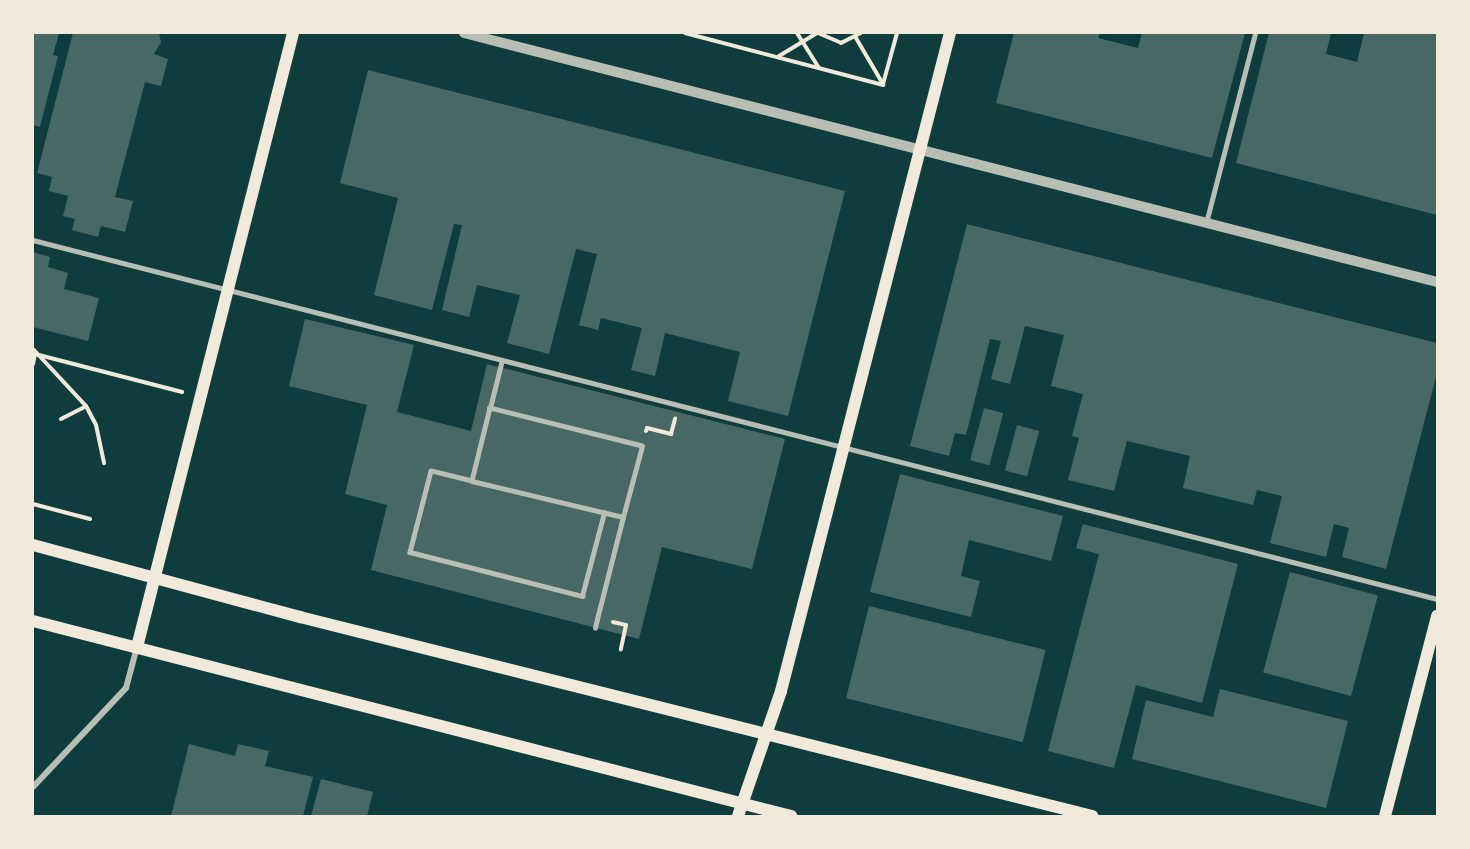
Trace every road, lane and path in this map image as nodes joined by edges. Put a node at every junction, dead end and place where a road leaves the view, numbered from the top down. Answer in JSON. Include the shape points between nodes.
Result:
{"nodes":[{"id":1,"x":293,"y":33,"type":"edge"},
{"id":2,"x":464,"y":33,"type":"edge"},
{"id":3,"x":685,"y":33,"type":"edge"},
{"id":4,"x":797,"y":33,"type":"edge"},
{"id":5,"x":817,"y":33,"type":"edge"},
{"id":6,"x":861,"y":33,"type":"edge"},
{"id":7,"x":897,"y":33,"type":"edge"},
{"id":8,"x":950,"y":33,"type":"edge"},
{"id":9,"x":1254,"y":33,"type":"edge"},
{"id":10,"x":856,"y":38,"type":"junction"},
{"id":11,"x":801,"y":42,"type":"junction"},
{"id":12,"x":778,"y":57,"type":"junction"},
{"id":13,"x":819,"y":68,"type":"junction"},
{"id":14,"x":883,"y":85,"type":"junction"},
{"id":15,"x":920,"y":150,"type":"junction"},
{"id":16,"x":1206,"y":223,"type":"junction"},
{"id":17,"x":33,"y":240,"type":"edge"},
{"id":18,"x":1437,"y":282,"type":"edge"},
{"id":19,"x":227,"y":290,"type":"junction"},
{"id":20,"x":33,"y":349,"type":"edge"},
{"id":21,"x":35,"y":354,"type":"junction"},
{"id":22,"x":502,"y":360,"type":"junction"},
{"id":23,"x":33,"y":364,"type":"edge"},
{"id":24,"x":200,"y":397,"type":"junction"},
{"id":25,"x":86,"y":406,"type":"junction"},
{"id":26,"x":490,"y":408,"type":"junction"},
{"id":27,"x":61,"y":419,"type":"dead end"},
{"id":28,"x":674,"y":420,"type":"dead end"},
{"id":29,"x":642,"y":446,"type":"junction"},
{"id":30,"x":844,"y":447,"type":"junction"},
{"id":31,"x":104,"y":463,"type":"dead end"},
{"id":32,"x":472,"y":481,"type":"junction"},
{"id":33,"x":33,"y":504,"type":"edge"},
{"id":34,"x":604,"y":513,"type":"junction"},
{"id":35,"x":623,"y":518,"type":"junction"},
{"id":36,"x":90,"y":519,"type":"dead end"},
{"id":37,"x":33,"y":545,"type":"edge"},
{"id":38,"x":154,"y":577,"type":"junction"},
{"id":39,"x":1437,"y":599,"type":"edge"},
{"id":40,"x":1437,"y":616,"type":"edge"},
{"id":41,"x":597,"y":619,"type":"junction"},
{"id":42,"x":33,"y":621,"type":"edge"},
{"id":43,"x":595,"y":628,"type":"dead end"},
{"id":44,"x":137,"y":647,"type":"junction"},
{"id":45,"x":621,"y":649,"type":"dead end"},
{"id":46,"x":769,"y":736,"type":"junction"},
{"id":47,"x":33,"y":787,"type":"edge"},
{"id":48,"x":741,"y":810,"type":"edge"},
{"id":49,"x":791,"y":816,"type":"edge"},
{"id":50,"x":1092,"y":816,"type":"edge"},
{"id":51,"x":1384,"y":816,"type":"edge"}],
"edges":[{"from":1,"to":19,"type":"main road"},
{"from":2,"to":15,"type":"street"},
{"from":3,"to":12,"type":"path"},
{"from":4,"to":11,"type":"path"},
{"from":5,"to":10,"type":"path","via":[[834,42]]},
{"from":5,"to":11,"type":"path"},
{"from":6,"to":10,"type":"path"},
{"from":7,"to":14,"type":"path"},
{"from":8,"to":15,"type":"main road"},
{"from":9,"to":16,"type":"lane"},
{"from":10,"to":14,"type":"path"},
{"from":11,"to":12,"type":"path"},
{"from":11,"to":13,"type":"path"},
{"from":12,"to":13,"type":"path"},
{"from":13,"to":14,"type":"path"},
{"from":15,"to":16,"type":"street"},
{"from":15,"to":30,"type":"main road"},
{"from":16,"to":18,"type":"street"},
{"from":17,"to":19,"type":"lane"},
{"from":19,"to":22,"type":"lane"},
{"from":19,"to":24,"type":"main road"},
{"from":20,"to":21,"type":"path"},
{"from":21,"to":23,"type":"path"},
{"from":21,"to":24,"type":"path"},
{"from":21,"to":25,"type":"path"},
{"from":22,"to":26,"type":"lane"},
{"from":22,"to":30,"type":"lane"},
{"from":24,"to":38,"type":"main road"},
{"from":25,"to":27,"type":"path"},
{"from":25,"to":31,"type":"path","via":[[96,426]]},
{"from":26,"to":29,"type":"lane"},
{"from":26,"to":32,"type":"lane"},
{"from":28,"to":29,"type":"path","via":[[671,434],[646,428]]},
{"from":29,"to":35,"type":"lane"},
{"from":30,"to":39,"type":"lane"},
{"from":30,"to":46,"type":"main road"},
{"from":32,"to":34,"type":"lane"},
{"from":32,"to":34,"type":"lane","via":[[431,471],[410,552],[582,596]]},
{"from":33,"to":36,"type":"path"},
{"from":34,"to":35,"type":"lane"},
{"from":35,"to":41,"type":"lane"},
{"from":37,"to":38,"type":"main road"},
{"from":38,"to":44,"type":"main road"},
{"from":38,"to":46,"type":"main road"},
{"from":40,"to":51,"type":"main road"},
{"from":41,"to":43,"type":"lane"},
{"from":41,"to":45,"type":"path","via":[[626,625]]},
{"from":42,"to":44,"type":"main road"},
{"from":44,"to":47,"type":"street","via":[[126,688]]},
{"from":44,"to":48,"type":"main road"},
{"from":46,"to":48,"type":"main road"},
{"from":46,"to":50,"type":"main road"},
{"from":48,"to":49,"type":"main road"}]}
